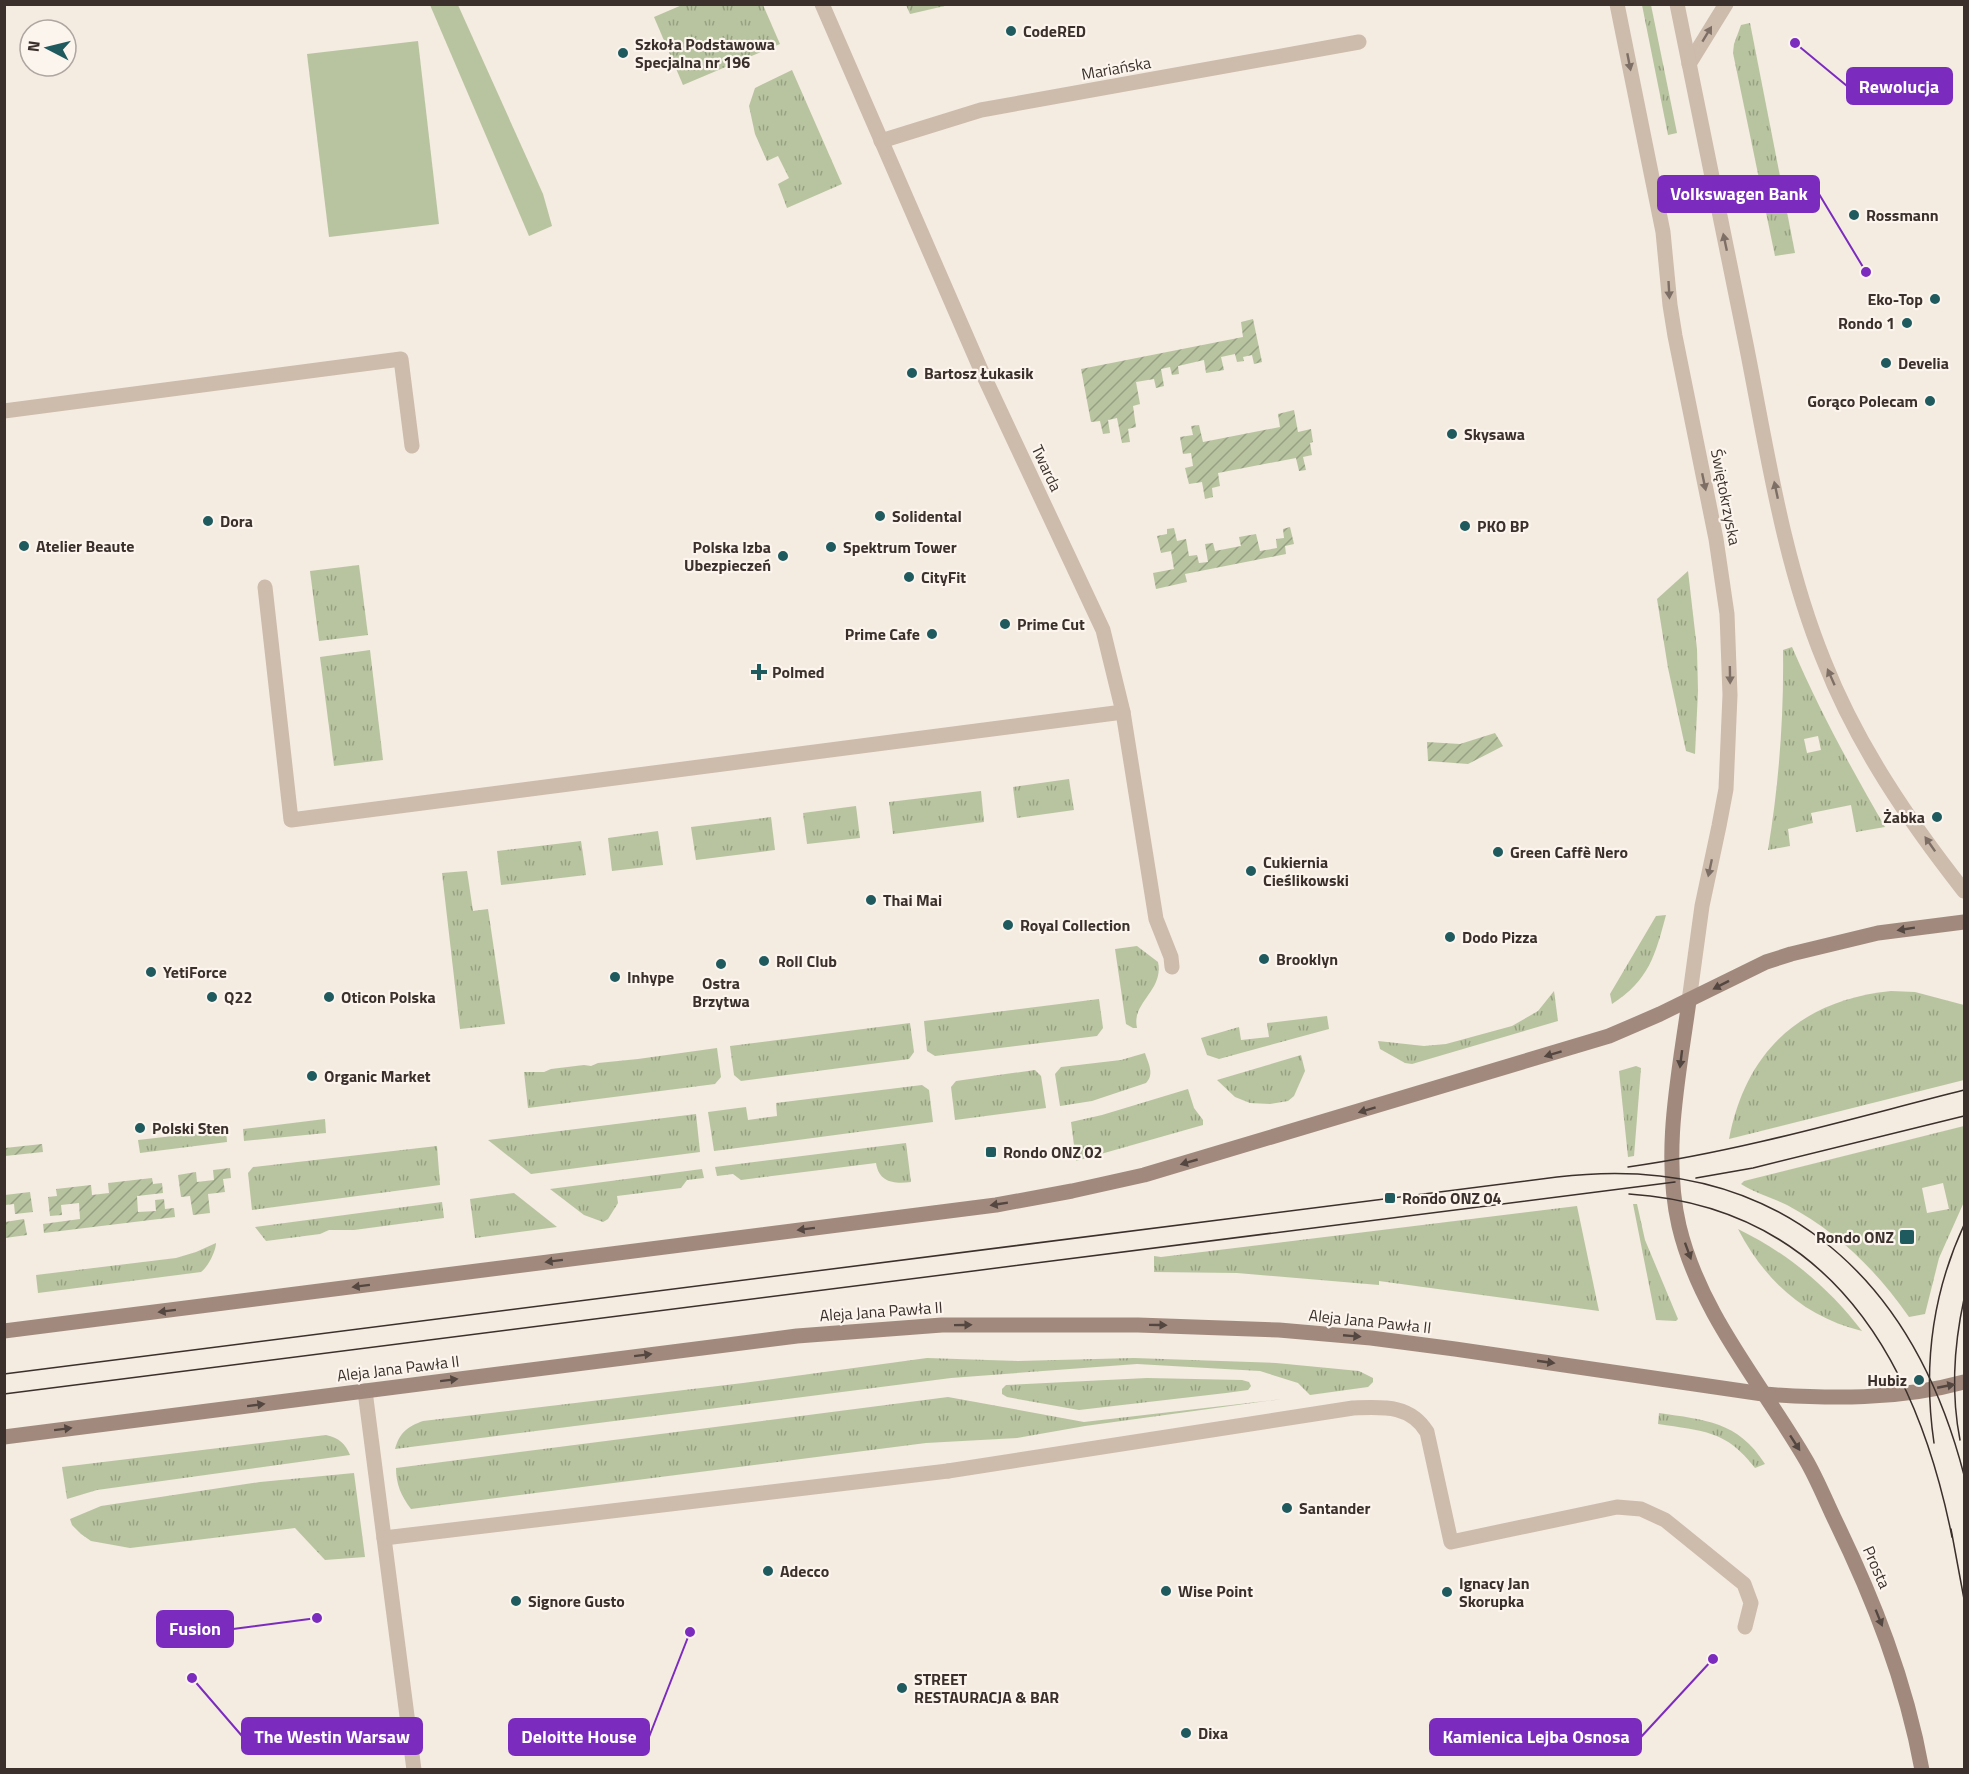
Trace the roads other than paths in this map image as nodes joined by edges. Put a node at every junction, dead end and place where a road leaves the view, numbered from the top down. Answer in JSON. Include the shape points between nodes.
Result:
{"nodes":[{"id":1,"x":822,"y":4,"type":"edge"},
{"id":2,"x":1617,"y":4,"type":"edge"},
{"id":3,"x":1677,"y":4,"type":"edge"},
{"id":4,"x":1726,"y":4,"type":"edge"},
{"id":5,"x":1359,"y":42,"type":"dead end"},
{"id":6,"x":1689,"y":64,"type":"junction"},
{"id":7,"x":881,"y":141,"type":"junction"},
{"id":8,"x":4,"y":411,"type":"edge"},
{"id":9,"x":412,"y":446,"type":"dead end"},
{"id":10,"x":265,"y":587,"type":"dead end"},
{"id":11,"x":1123,"y":712,"type":"junction"},
{"id":12,"x":1965,"y":891,"type":"edge"},
{"id":13,"x":1965,"y":922,"type":"edge"},
{"id":14,"x":1172,"y":967,"type":"dead end"},
{"id":15,"x":1689,"y":1001,"type":"junction"},
{"id":16,"x":4,"y":1331,"type":"edge"},
{"id":17,"x":1965,"y":1382,"type":"edge"},
{"id":18,"x":365,"y":1391,"type":"junction"},
{"id":19,"x":1763,"y":1394,"type":"junction"},
{"id":20,"x":4,"y":1437,"type":"edge"},
{"id":21,"x":384,"y":1538,"type":"junction"},
{"id":22,"x":1745,"y":1627,"type":"dead end"},
{"id":23,"x":414,"y":1770,"type":"edge"},
{"id":24,"x":1922,"y":1770,"type":"edge"}],
"edges":[{"from":1,"to":7,"type":"street","name":"Twarda"},
{"from":2,"to":15,"type":"street","name":"Świętokrzyska","one_way":true,"via":[[1663,232],[1675,336],[1716,539],[1726,614],[1730,695],[1725,789],[1702,906]]},
{"from":3,"to":6,"type":"street"},
{"from":6,"to":4,"type":"street","one_way":true},
{"from":5,"to":7,"type":"street","name":"Mariańska","via":[[981,110]]},
{"from":12,"to":6,"type":"street","one_way":true,"via":[[1880,773],[1838,694],[1803,606],[1780,513]]},
{"from":7,"to":11,"type":"street","name":"Twarda","via":[[981,370],[1103,630]]},
{"from":8,"to":9,"type":"street","via":[[401,359]]},
{"from":10,"to":11,"type":"street","via":[[291,820]]},
{"from":11,"to":14,"type":"street","name":"Twarda","via":[[1156,919]]},
{"from":13,"to":15,"type":"main road","one_way":true,"via":[[1878,933],[1791,954],[1766,962]]},
{"from":15,"to":16,"type":"main road","one_way":true,"via":[[1609,1036],[1548,1055],[1167,1169],[1072,1191],[977,1207]]},
{"from":15,"to":19,"type":"main road","one_way":true,"via":[[1671,1143],[1679,1226],[1706,1297]]},
{"from":19,"to":17,"type":"main road","one_way":true,"via":[[1842,1398]]},
{"from":18,"to":19,"type":"main road","name":"Aleja Jana Pawła II","one_way":true,"via":[[829,1332],[942,1325],[1081,1324],[1231,1327],[1371,1338]]},
{"from":20,"to":18,"type":"main road","name":"Aleja Jana Pawła II","one_way":true},
{"from":18,"to":21,"type":"street"},
{"from":19,"to":24,"type":"main road","name":"Prosta","one_way":true,"via":[[1807,1461],[1871,1598],[1899,1674]]},
{"from":21,"to":22,"type":"street","via":[[948,1471],[1353,1408],[1396,1409],[1420,1420],[1427,1431],[1451,1542],[1617,1507],[1641,1509],[1665,1520],[1744,1584],[1751,1603]]},
{"from":21,"to":23,"type":"street"}]}
